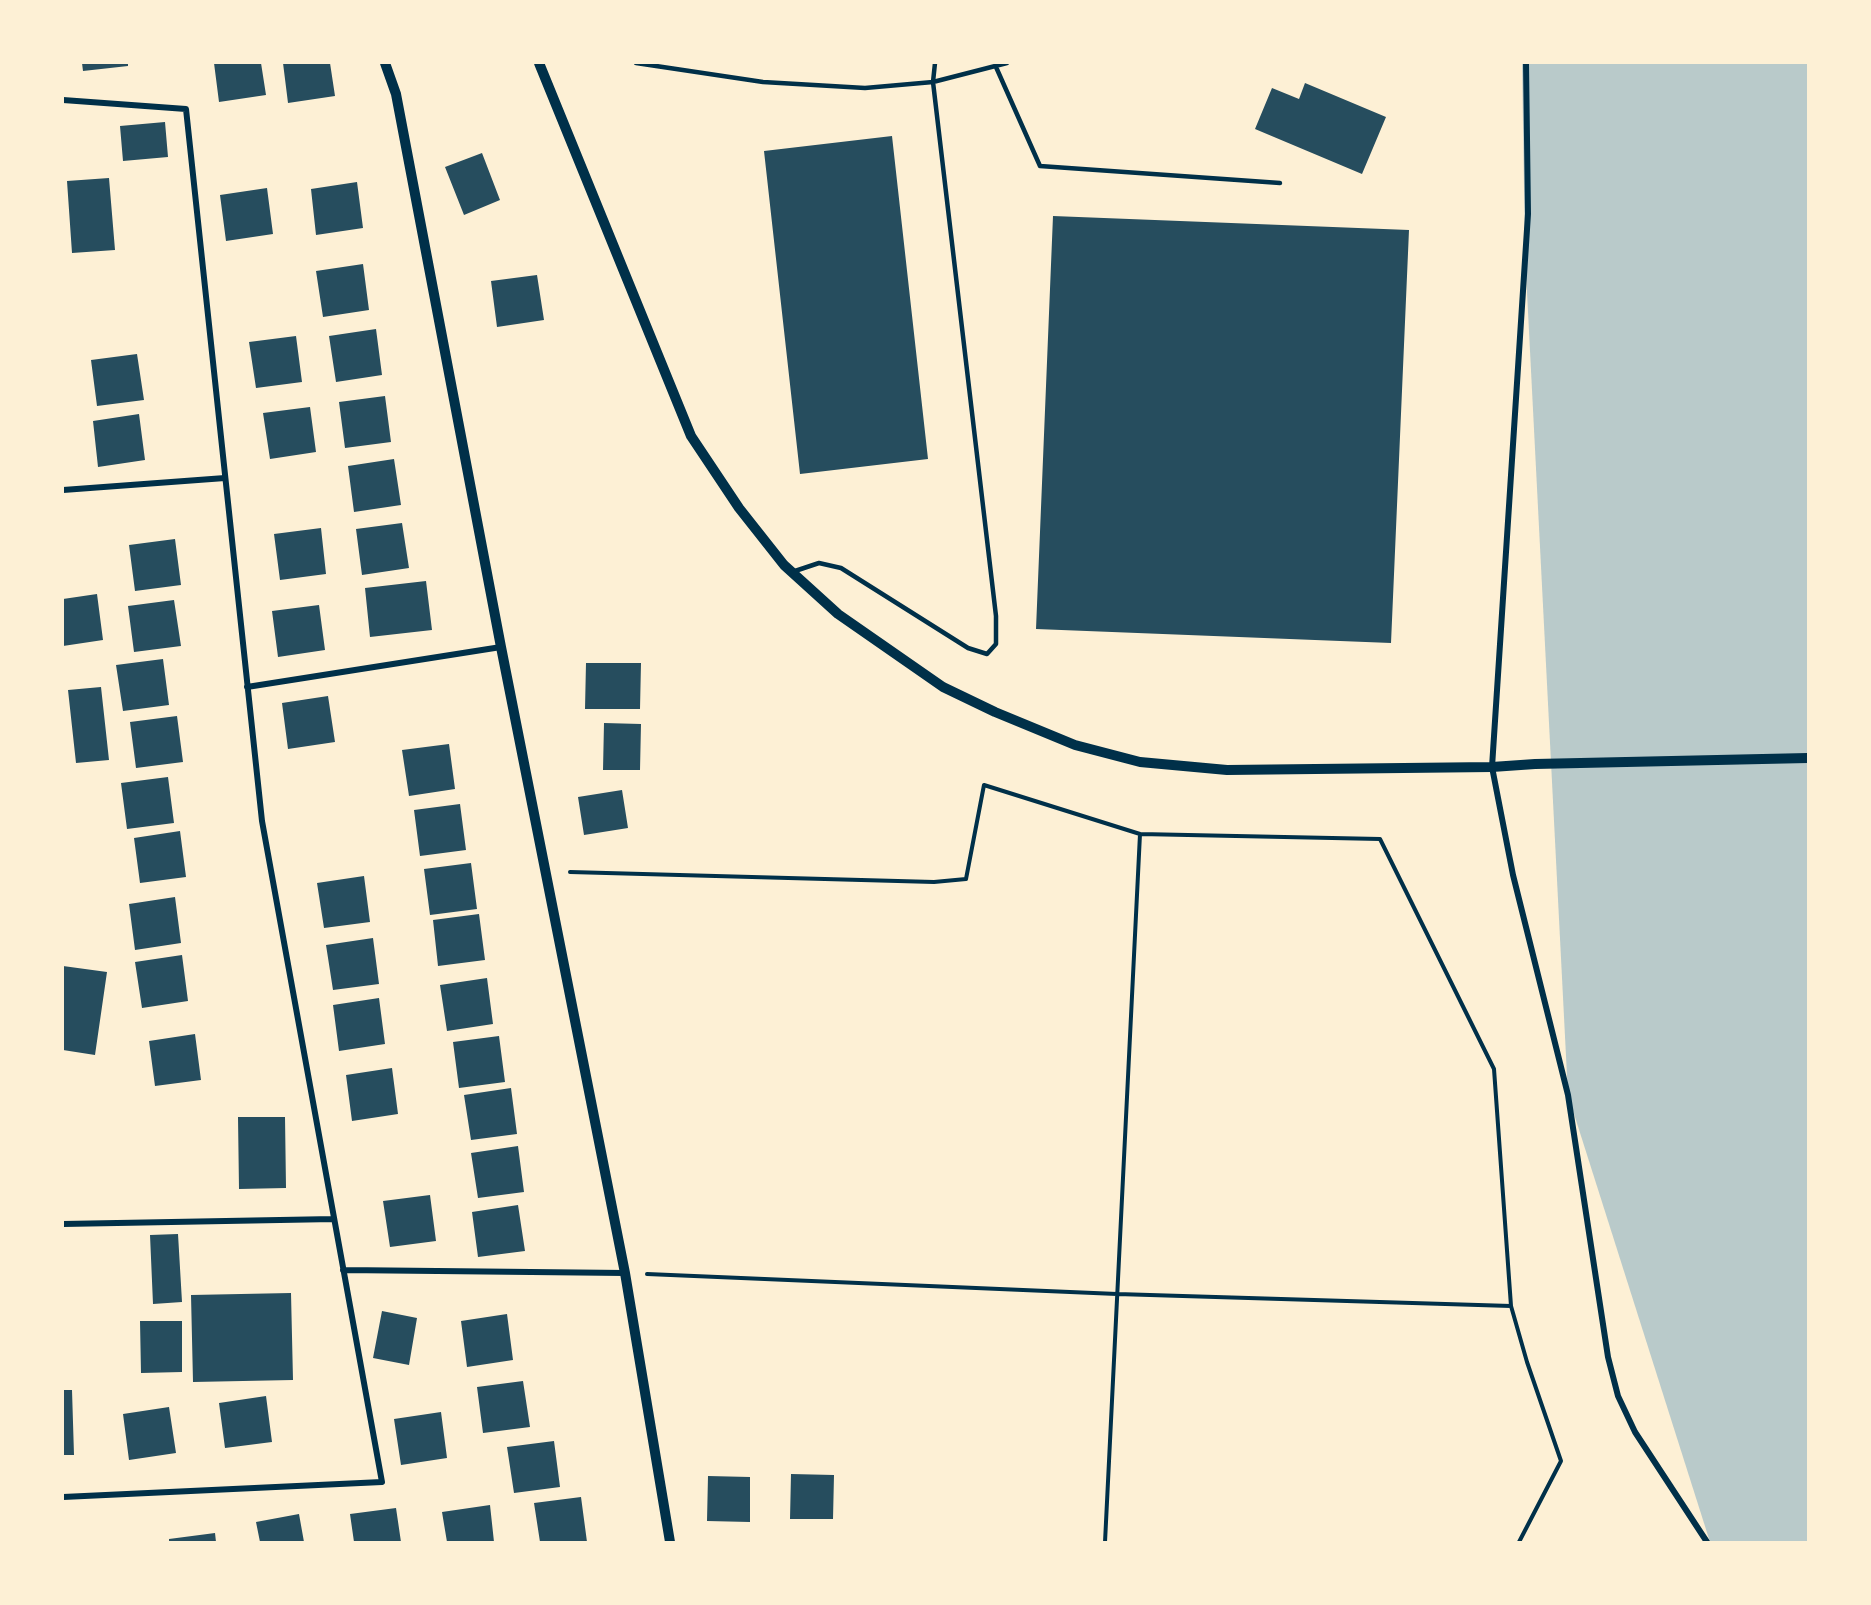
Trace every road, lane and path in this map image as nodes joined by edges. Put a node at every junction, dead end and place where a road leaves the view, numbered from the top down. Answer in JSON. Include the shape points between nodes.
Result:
{"nodes":[{"id":1,"x":385,"y":63,"type":"edge"},
{"id":2,"x":539,"y":63,"type":"edge"},
{"id":3,"x":636,"y":63,"type":"edge"},
{"id":4,"x":935,"y":63,"type":"edge"},
{"id":5,"x":1007,"y":63,"type":"edge"},
{"id":6,"x":1526,"y":63,"type":"edge"},
{"id":7,"x":996,"y":67,"type":"junction"},
{"id":8,"x":933,"y":82,"type":"junction"},
{"id":9,"x":63,"y":100,"type":"edge"},
{"id":10,"x":1280,"y":183,"type":"dead end"},
{"id":11,"x":225,"y":478,"type":"junction"},
{"id":12,"x":63,"y":490,"type":"edge"},
{"id":13,"x":792,"y":572,"type":"junction"},
{"id":14,"x":501,"y":646,"type":"junction"},
{"id":15,"x":247,"y":687,"type":"junction"},
{"id":16,"x":1808,"y":758,"type":"edge"},
{"id":17,"x":1492,"y":767,"type":"junction"},
{"id":18,"x":1140,"y":834,"type":"junction"},
{"id":19,"x":545,"y":871,"type":"junction"},
{"id":20,"x":334,"y":1219,"type":"junction"},
{"id":21,"x":63,"y":1224,"type":"edge"},
{"id":22,"x":343,"y":1270,"type":"junction"},
{"id":23,"x":625,"y":1273,"type":"junction"},
{"id":24,"x":1117,"y":1294,"type":"junction"},
{"id":25,"x":1511,"y":1306,"type":"junction"},
{"id":26,"x":63,"y":1497,"type":"edge"},
{"id":27,"x":670,"y":1542,"type":"edge"},
{"id":28,"x":1105,"y":1542,"type":"edge"},
{"id":29,"x":1519,"y":1542,"type":"edge"},
{"id":30,"x":1707,"y":1542,"type":"edge"}],
"edges":[{"from":1,"to":14,"type":"street","via":[[396,94]]},
{"from":2,"to":13,"type":"street","via":[[691,436],[739,508]]},
{"from":3,"to":8,"type":"lane","via":[[774,82],[865,88]]},
{"from":4,"to":8,"type":"lane"},
{"from":5,"to":7,"type":"lane"},
{"from":6,"to":17,"type":"street","via":[[1528,214]]},
{"from":7,"to":8,"type":"lane"},
{"from":7,"to":10,"type":"lane","via":[[1040,166]]},
{"from":8,"to":13,"type":"lane","via":[[996,616],[996,644],[987,654],[968,648],[841,568],[819,563]]},
{"from":9,"to":11,"type":"street","via":[[186,109]]},
{"from":11,"to":12,"type":"street"},
{"from":11,"to":15,"type":"street"},
{"from":13,"to":17,"type":"street","via":[[838,614],[943,687],[1076,745],[1140,762],[1227,770]]},
{"from":14,"to":15,"type":"street"},
{"from":14,"to":19,"type":"street"},
{"from":15,"to":20,"type":"street","via":[[261,821]]},
{"from":16,"to":17,"type":"street"},
{"from":17,"to":30,"type":"street","via":[[1513,875],[1568,1095],[1617,1396],[1635,1432]]},
{"from":18,"to":19,"type":"path","via":[[984,785],[966,879],[934,882]]},
{"from":18,"to":24,"type":"path"},
{"from":18,"to":25,"type":"path","via":[[1380,840],[1494,1069]]},
{"from":19,"to":23,"type":"street"},
{"from":20,"to":21,"type":"street"},
{"from":20,"to":22,"type":"street"},
{"from":22,"to":23,"type":"street"},
{"from":22,"to":26,"type":"street","via":[[382,1482]]},
{"from":23,"to":24,"type":"path"},
{"from":23,"to":27,"type":"street"},
{"from":24,"to":25,"type":"path"},
{"from":24,"to":28,"type":"path"},
{"from":25,"to":29,"type":"path","via":[[1561,1461]]}]}
